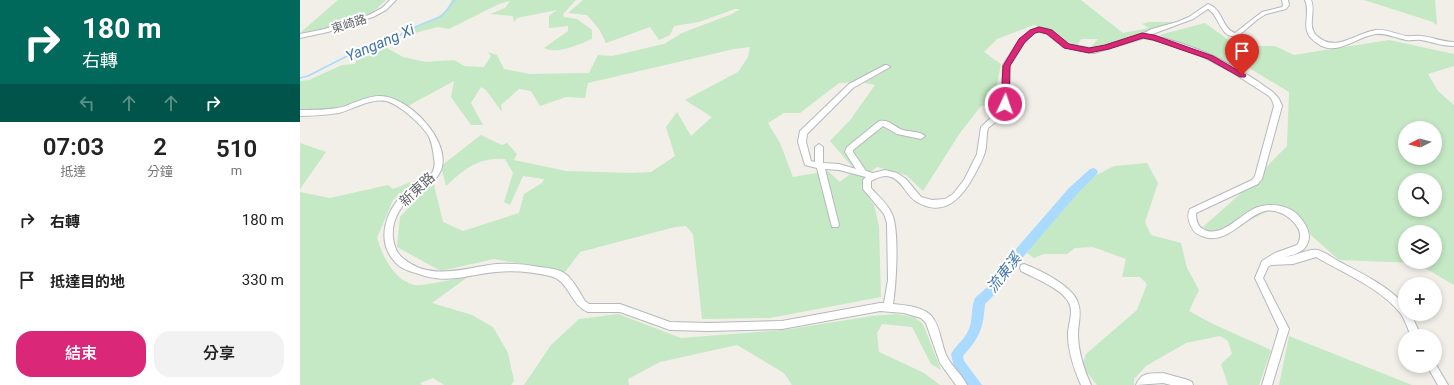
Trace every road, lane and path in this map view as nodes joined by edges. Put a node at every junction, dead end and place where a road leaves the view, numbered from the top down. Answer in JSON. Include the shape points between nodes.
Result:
{"nodes":[{"id":1,"x":393,"y":0,"type":"edge"},
{"id":2,"x":1285,"y":0,"type":"edge"},
{"id":3,"x":1308,"y":0,"type":"edge"},
{"id":4,"x":300,"y":36,"type":"edge"},
{"id":5,"x":1142,"y":36,"type":"junction"},
{"id":6,"x":1454,"y":44,"type":"edge"},
{"id":7,"x":887,"y":66,"type":"dead end"},
{"id":8,"x":300,"y":112,"type":"edge"},
{"id":9,"x":921,"y":136,"type":"dead end"},
{"id":10,"x":819,"y":147,"type":"dead end"},
{"id":11,"x":820,"y":166,"type":"junction"},
{"id":12,"x":864,"y":174,"type":"junction"},
{"id":13,"x":873,"y":176,"type":"junction"},
{"id":14,"x":835,"y":226,"type":"dead end"},
{"id":15,"x":1270,"y":260,"type":"junction"},
{"id":16,"x":1024,"y":268,"type":"dead end"},
{"id":17,"x":1398,"y":304,"type":"edge"},
{"id":18,"x":888,"y":308,"type":"junction"},
{"id":19,"x":1436,"y":373,"type":"edge"},
{"id":20,"x":962,"y":385,"type":"edge"},
{"id":21,"x":1086,"y":385,"type":"edge"},
{"id":22,"x":1141,"y":385,"type":"edge"},
{"id":23,"x":1188,"y":385,"type":"edge"},
{"id":24,"x":1267,"y":385,"type":"edge"},
{"id":25,"x":1443,"y":385,"type":"edge"}],
"edges":[{"from":1,"to":4,"type":"street","name":"東崎路","via":[[371,16],[326,31]]},
{"from":2,"to":5,"type":"street","via":[[1284,8],[1264,13],[1237,35],[1226,32],[1218,13],[1208,6],[1189,20]]},
{"from":3,"to":6,"type":"street","via":[[1311,7],[1308,28],[1313,37],[1329,46],[1340,46],[1375,32]]},
{"from":5,"to":13,"type":"street","via":[[1089,51],[1066,46],[1046,30],[1032,32],[1018,46],[1006,66],[1005,104],[998,116],[985,127],[980,155],[966,182],[951,199],[939,203],[925,202],[914,196],[903,181],[893,174],[883,172]]},
{"from":5,"to":15,"type":"street","via":[[1211,57],[1275,97],[1278,106],[1259,177],[1255,182],[1193,211],[1192,214],[1196,229],[1212,236],[1263,208],[1271,207],[1286,211],[1301,225],[1304,233],[1303,244],[1298,249],[1273,256]]},
{"from":7,"to":11,"type":"street","via":[[851,86],[803,133],[802,142],[808,163]]},
{"from":8,"to":18,"type":"street","name":"新東路","via":[[329,112],[384,99],[396,103],[429,130],[434,140],[437,171],[402,201],[391,217],[388,234],[395,254],[404,264],[425,273],[439,276],[517,267],[559,275],[588,308],[620,308],[670,326],[709,328],[782,325],[866,309]]},
{"from":9,"to":12,"type":"street","via":[[900,132],[882,123],[850,149],[849,152]]},
{"from":10,"to":11,"type":"street"},
{"from":11,"to":12,"type":"street","via":[[839,167]]},
{"from":11,"to":14,"type":"street"},
{"from":12,"to":13,"type":"street"},
{"from":13,"to":18,"type":"street","via":[[867,180],[867,189],[888,213],[891,223],[892,280]]},
{"from":15,"to":17,"type":"street","via":[[1293,260],[1318,254]]},
{"from":15,"to":24,"type":"street","via":[[1265,264],[1259,278],[1284,329]]},
{"from":16,"to":21,"type":"street","via":[[1064,291],[1073,301],[1073,335],[1078,368]]},
{"from":18,"to":20,"type":"street","via":[[904,309],[928,318],[943,360]]},
{"from":19,"to":25,"type":"street"},
{"from":22,"to":23,"type":"street","via":[[1145,379],[1163,378]]}]}
